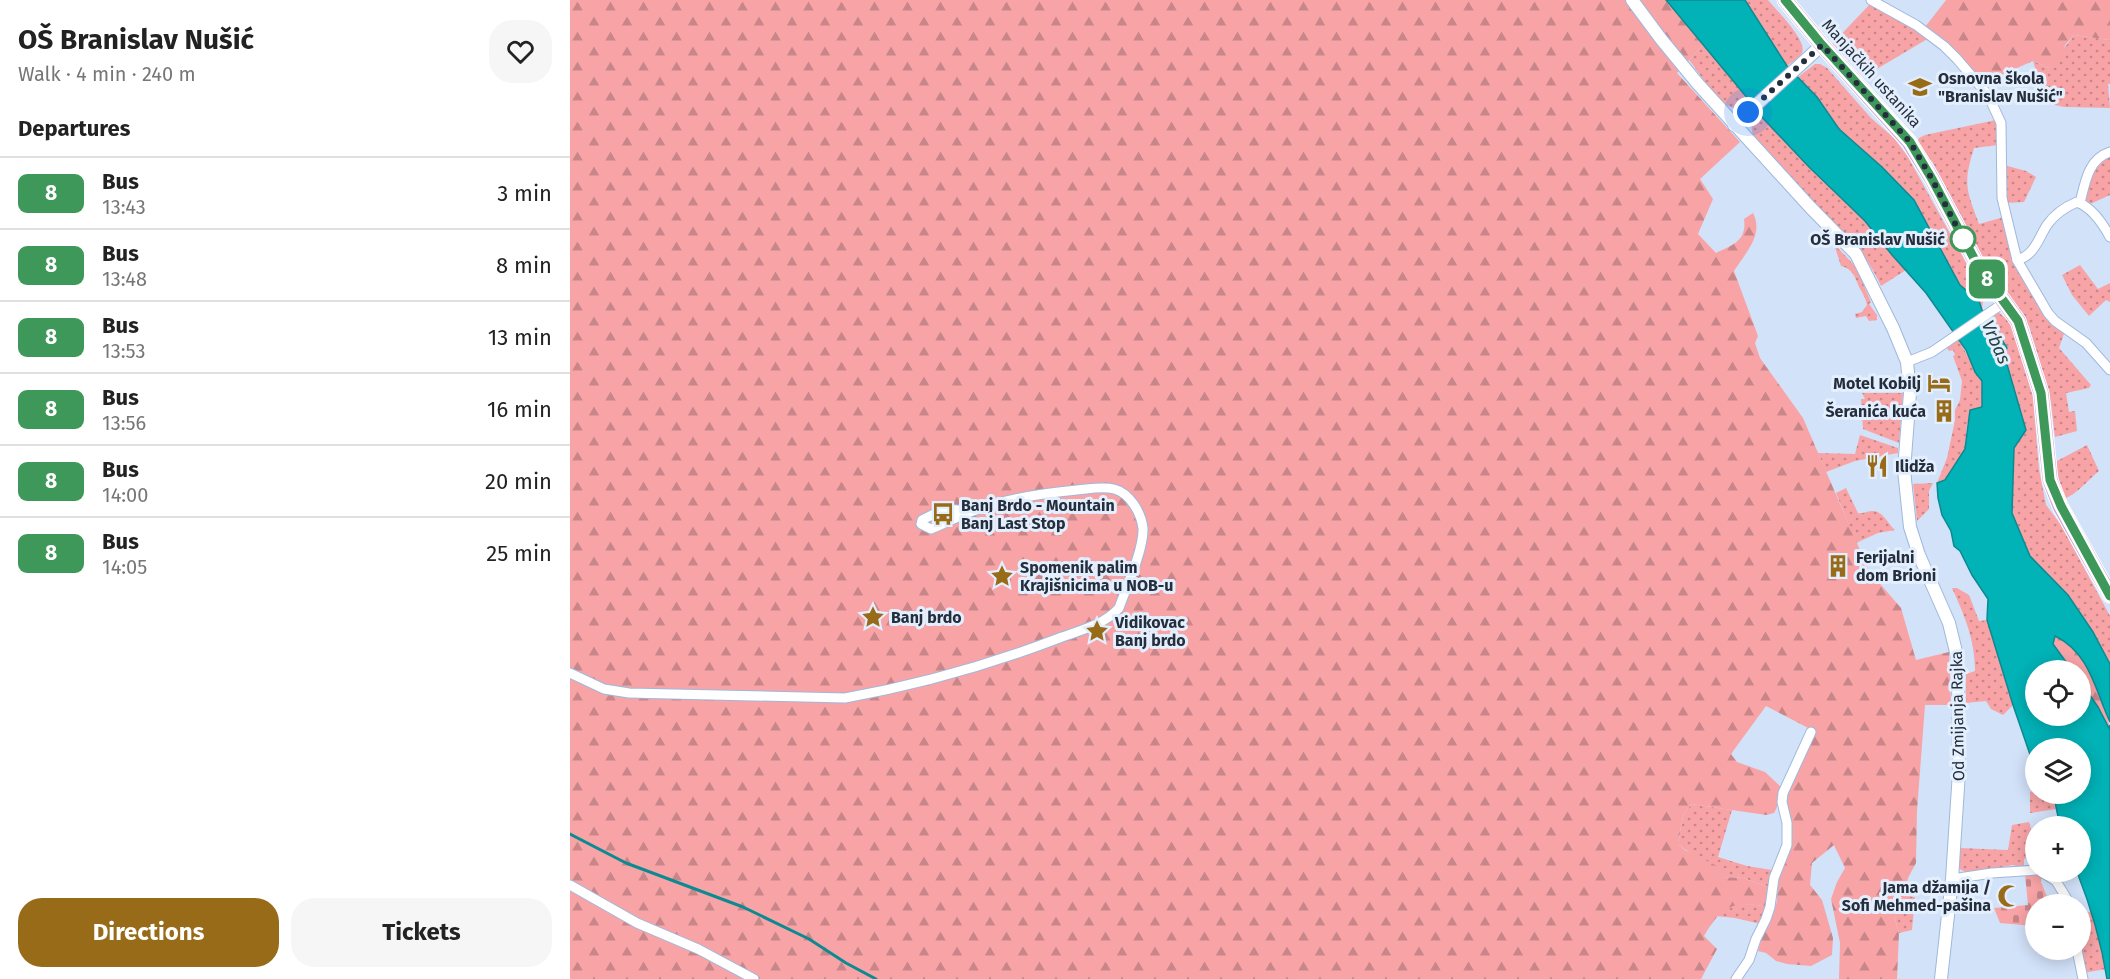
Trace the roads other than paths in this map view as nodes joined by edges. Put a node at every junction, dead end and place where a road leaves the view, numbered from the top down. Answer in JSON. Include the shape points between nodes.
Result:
{"nodes":[{"id":1,"x":1632,"y":0,"type":"edge"},
{"id":2,"x":1785,"y":0,"type":"edge"},
{"id":3,"x":1871,"y":0,"type":"edge"},
{"id":4,"x":1822,"y":45,"type":"junction"},
{"id":5,"x":1734,"y":124,"type":"junction"},
{"id":6,"x":2110,"y":152,"type":"edge"},
{"id":7,"x":2080,"y":203,"type":"junction"},
{"id":8,"x":2110,"y":237,"type":"edge"},
{"id":9,"x":2017,"y":260,"type":"junction"},
{"id":10,"x":2005,"y":302,"type":"junction"},
{"id":11,"x":1907,"y":362,"type":"junction"},
{"id":12,"x":2110,"y":369,"type":"edge"},
{"id":13,"x":973,"y":511,"type":"junction"},
{"id":14,"x":2110,"y":595,"type":"edge"},
{"id":15,"x":570,"y":673,"type":"edge"},
{"id":16,"x":1810,"y":732,"type":"dead end"},
{"id":17,"x":2025,"y":871,"type":"edge"},
{"id":18,"x":1952,"y":879,"type":"junction"},
{"id":19,"x":570,"y":885,"type":"edge"},
{"id":20,"x":2079,"y":960,"type":"edge"},
{"id":21,"x":754,"y":979,"type":"edge"},
{"id":22,"x":1737,"y":979,"type":"edge"},
{"id":23,"x":1941,"y":979,"type":"edge"},
{"id":24,"x":2083,"y":979,"type":"edge"}],
"edges":[{"from":1,"to":5,"type":"street","name":"Od Zmijanja Rajka"},
{"from":2,"to":4,"type":"main road","name":"Manjačkih ustanika"},
{"from":3,"to":9,"type":"street","via":[[1944,46],[1988,95],[2001,123],[2002,198]]},
{"from":4,"to":5,"type":"street"},
{"from":4,"to":10,"type":"main road","name":"Manjačkih ustanika","via":[[1910,142],[1978,266]]},
{"from":5,"to":11,"type":"street","name":"Od Zmijanja Rajka","via":[[1856,254]]},
{"from":6,"to":7,"type":"street","via":[[2099,157],[2088,172]]},
{"from":7,"to":8,"type":"street"},
{"from":7,"to":9,"type":"street","via":[[2060,212],[2046,226],[2031,253]]},
{"from":9,"to":12,"type":"street","via":[[2048,313],[2086,343]]},
{"from":10,"to":11,"type":"street","via":[[1944,345]]},
{"from":10,"to":14,"type":"main road","name":"Manjačkih ustanika","via":[[2021,327],[2041,393],[2050,480]]},
{"from":11,"to":18,"type":"street","name":"Od Zmijanja Rajka","via":[[1910,393],[1904,470],[1910,527],[1918,555],[1949,623],[1958,660],[1959,772]]},
{"from":13,"to":13,"type":"street","via":[[944,509],[921,524],[931,529]]},
{"from":13,"to":15,"type":"street","via":[[1067,491],[1099,488],[1124,494],[1143,528],[1139,552],[1119,608],[1094,625],[1020,653],[844,698],[629,693],[604,688]]},
{"from":16,"to":22,"type":"street","via":[[1783,793],[1787,845],[1774,878],[1770,907]]},
{"from":17,"to":18,"type":"street"},
{"from":18,"to":23,"type":"street","name":"Od Zmijanja Rajka"},
{"from":19,"to":21,"type":"street"},
{"from":20,"to":24,"type":"street"}]}
